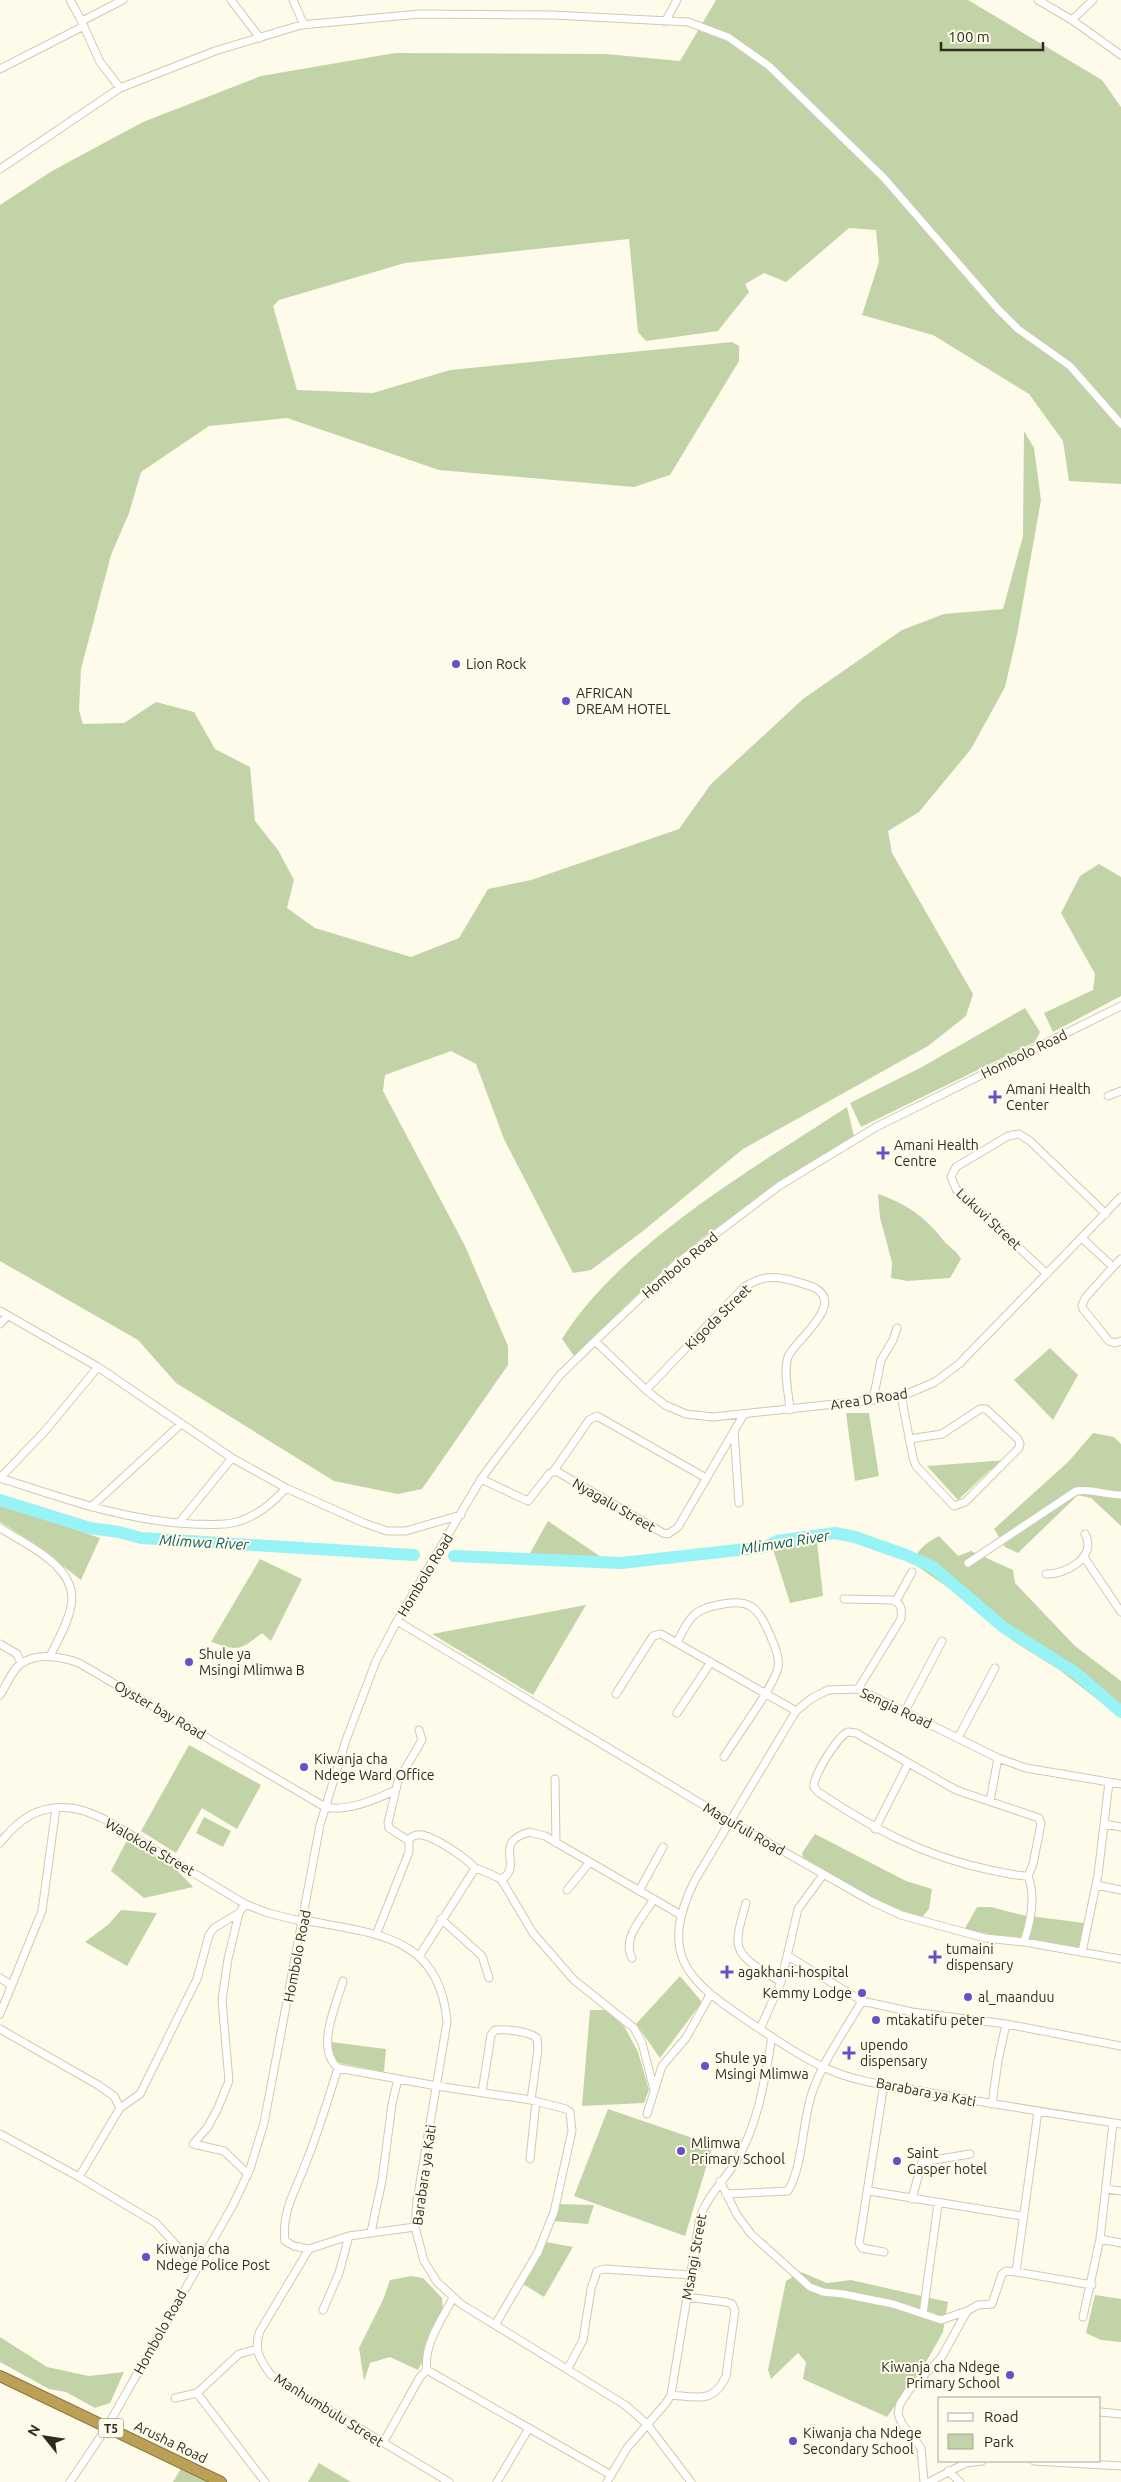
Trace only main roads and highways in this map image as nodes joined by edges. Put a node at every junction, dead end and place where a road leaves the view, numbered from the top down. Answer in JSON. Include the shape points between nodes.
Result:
{"nodes":[{"id":1,"x":0,"y":2376,"type":"edge"},
{"id":2,"x":221,"y":2482,"type":"edge"}],
"edges":[{"from":1,"to":2,"type":"highway","name":"Arusha Road","number":"T5"}]}
